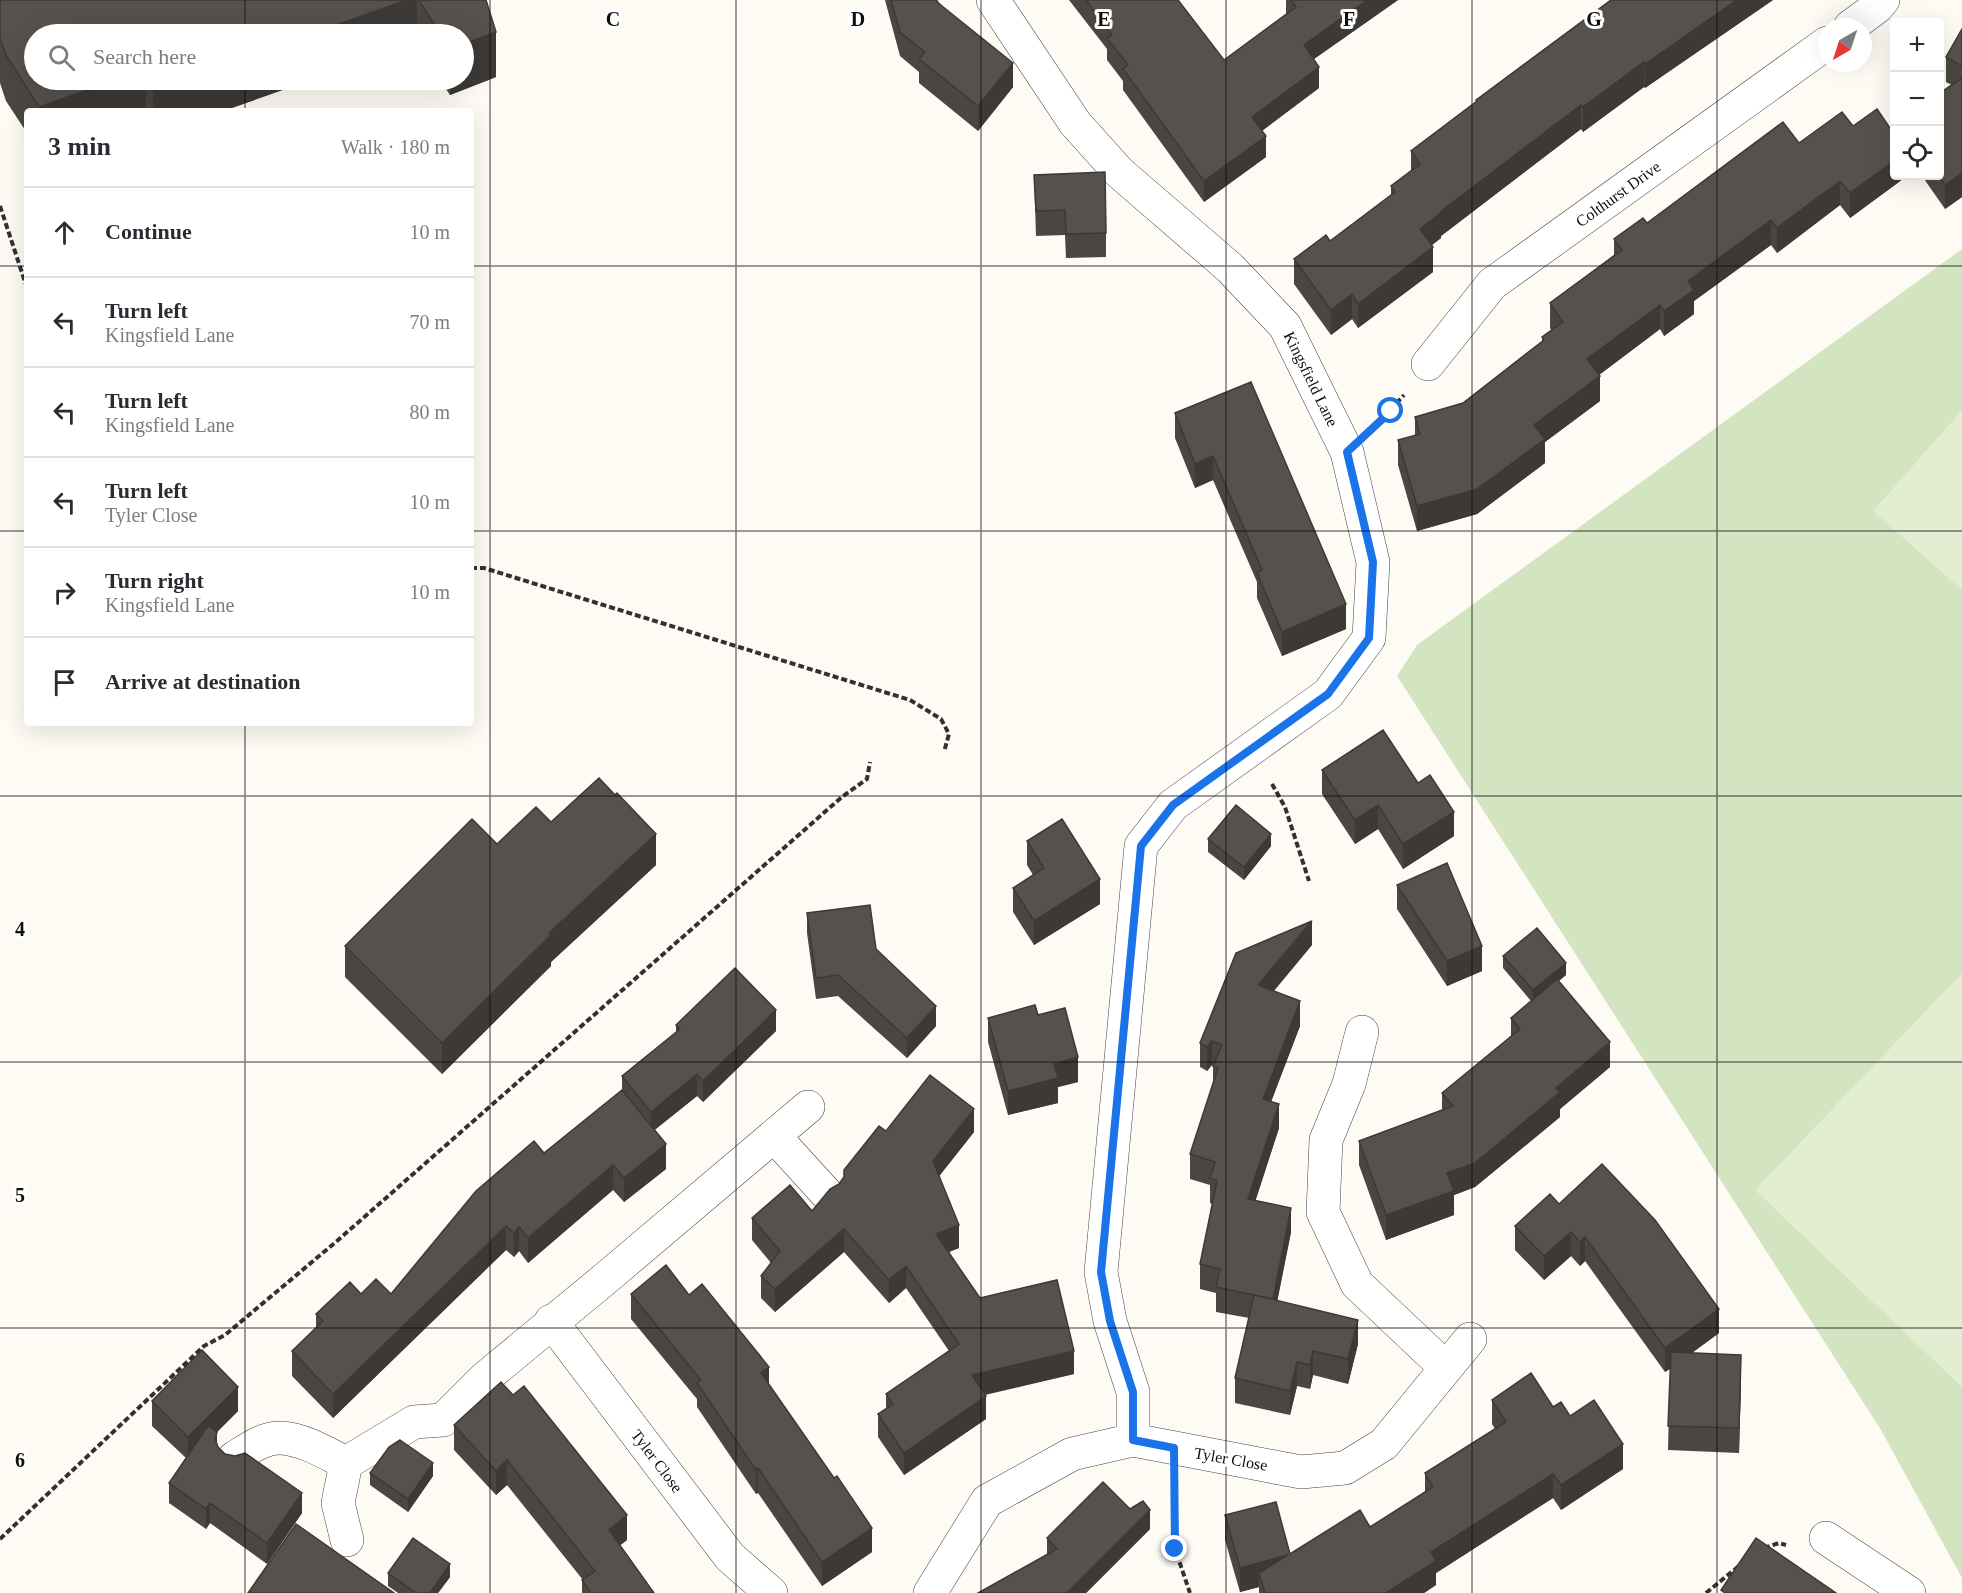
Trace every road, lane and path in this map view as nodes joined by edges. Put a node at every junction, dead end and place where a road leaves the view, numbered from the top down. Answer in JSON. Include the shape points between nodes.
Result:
{"nodes":[{"id":1,"x":993,"y":0,"type":"edge"},
{"id":2,"x":1883,"y":0,"type":"edge"},
{"id":3,"x":1862,"y":18,"type":"edge"},
{"id":4,"x":1818,"y":49,"type":"edge"},
{"id":5,"x":0,"y":206,"type":"edge"},
{"id":6,"x":24,"y":279,"type":"edge"},
{"id":7,"x":1428,"y":364,"type":"joint"},
{"id":8,"x":1347,"y":452,"type":"junction"},
{"id":9,"x":474,"y":568,"type":"edge"},
{"id":10,"x":1253,"y":749,"type":"junction"},
{"id":11,"x":945,"y":752,"type":"dead end"},
{"id":12,"x":870,"y":762,"type":"dead end"},
{"id":13,"x":1309,"y":881,"type":"dead end"},
{"id":14,"x":1362,"y":1032,"type":"dead end"},
{"id":15,"x":808,"y":1107,"type":"dead end"},
{"id":16,"x":774,"y":1136,"type":"junction"},
{"id":17,"x":826,"y":1193,"type":"edge"},
{"id":18,"x":552,"y":1321,"type":"junction"},
{"id":19,"x":1470,"y":1339,"type":"dead end"},
{"id":20,"x":1446,"y":1368,"type":"junction"},
{"id":21,"x":1133,"y":1440,"type":"junction"},
{"id":22,"x":1174,"y":1448,"type":"junction"},
{"id":23,"x":234,"y":1458,"type":"edge"},
{"id":24,"x":346,"y":1463,"type":"junction"},
{"id":25,"x":1826,"y":1538,"type":"joint"},
{"id":26,"x":0,"y":1539,"type":"edge"},
{"id":27,"x":347,"y":1540,"type":"dead end"},
{"id":28,"x":1755,"y":1552,"type":"edge"},
{"id":29,"x":1747,"y":1559,"type":"edge"},
{"id":30,"x":771,"y":1593,"type":"edge"},
{"id":31,"x":930,"y":1593,"type":"edge"},
{"id":32,"x":1190,"y":1593,"type":"edge"},
{"id":33,"x":1706,"y":1593,"type":"edge"},
{"id":34,"x":1909,"y":1593,"type":"edge"}],
"edges":[{"from":1,"to":8,"type":"street","name":"Kingsfield Lane","via":[[1082,131],[1119,172],[1230,268],[1285,326]]},
{"from":2,"to":3,"type":"street"},
{"from":4,"to":7,"type":"street","name":"Colthurst Drive","via":[[1492,284]]},
{"from":5,"to":6,"type":"path"},
{"from":7,"to":8,"type":"path","via":[[1391,411]]},
{"from":8,"to":10,"type":"street","name":"Kingsfield Lane","via":[[1373,562],[1369,638],[1328,694]]},
{"from":9,"to":11,"type":"path","via":[[910,700],[941,719],[949,734]]},
{"from":10,"to":13,"type":"path","via":[[1285,807]]},
{"from":10,"to":21,"type":"street","name":"Kingsfield Lane","via":[[1173,805],[1141,846],[1101,1272],[1110,1321],[1133,1392]]},
{"from":12,"to":26,"type":"path","via":[[867,779],[337,1241],[225,1335],[204,1346]]},
{"from":14,"to":20,"type":"street","via":[[1348,1084],[1326,1140],[1323,1212],[1357,1284]]},
{"from":15,"to":16,"type":"street"},
{"from":16,"to":17,"type":"street"},
{"from":16,"to":18,"type":"street"},
{"from":18,"to":24,"type":"street","via":[[484,1378],[443,1420],[414,1422]]},
{"from":18,"to":30,"type":"street","name":"Tyler Close","via":[[730,1557]]},
{"from":19,"to":20,"type":"street","name":"Tyler Close"},
{"from":20,"to":22,"type":"street","name":"Tyler Close","via":[[1384,1444],[1345,1468],[1301,1472]]},
{"from":21,"to":22,"type":"street","name":"Tyler Close"},
{"from":21,"to":31,"type":"street","name":"Tyler Close","via":[[1072,1454],[987,1501]]},
{"from":22,"to":32,"type":"path","via":[[1175,1549]]},
{"from":23,"to":24,"type":"street","via":[[258,1444],[280,1438],[315,1447]]},
{"from":24,"to":27,"type":"street","via":[[338,1503]]},
{"from":25,"to":28,"type":"path","via":[[1816,1555],[1779,1543]]},
{"from":25,"to":34,"type":"street"},
{"from":29,"to":33,"type":"path"}]}
